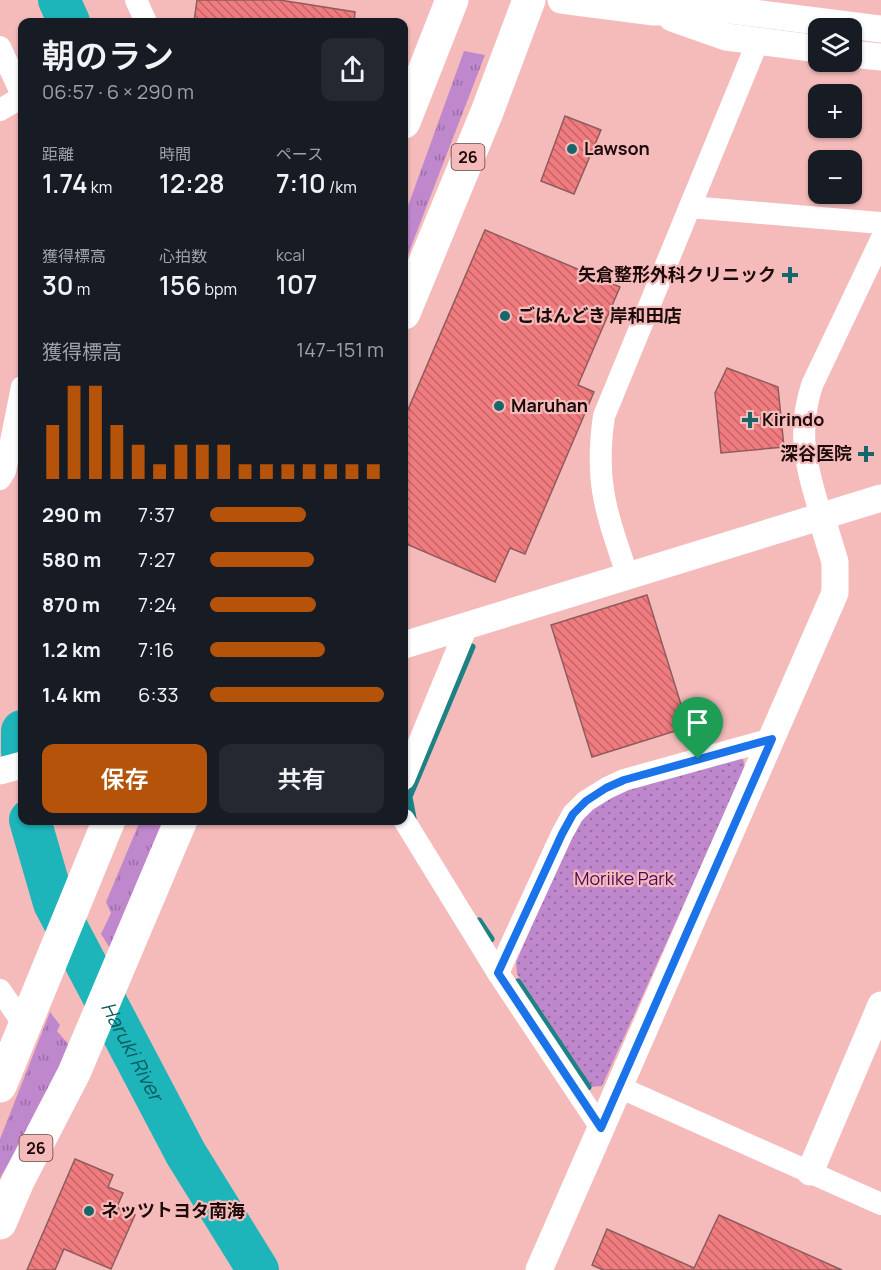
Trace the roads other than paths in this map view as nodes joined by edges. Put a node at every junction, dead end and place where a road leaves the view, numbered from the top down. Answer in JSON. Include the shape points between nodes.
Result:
{"nodes":[{"id":1,"x":136,"y":0,"type":"edge"},
{"id":2,"x":452,"y":0,"type":"edge"},
{"id":3,"x":529,"y":0,"type":"edge"},
{"id":4,"x":561,"y":0,"type":"edge"},
{"id":5,"x":773,"y":7,"type":"edge"},
{"id":6,"x":654,"y":12,"type":"junction"},
{"id":7,"x":144,"y":18,"type":"edge"},
{"id":8,"x":881,"y":29,"type":"edge"},
{"id":9,"x":758,"y":41,"type":"junction"},
{"id":10,"x":0,"y":47,"type":"edge"},
{"id":11,"x":808,"y":48,"type":"edge"},
{"id":12,"x":862,"y":55,"type":"edge"},
{"id":13,"x":881,"y":57,"type":"edge"},
{"id":14,"x":18,"y":87,"type":"edge"},
{"id":15,"x":18,"y":99,"type":"edge"},
{"id":16,"x":0,"y":110,"type":"edge"},
{"id":17,"x":408,"y":112,"type":"edge"},
{"id":18,"x":690,"y":207,"type":"junction"},
{"id":19,"x":881,"y":223,"type":"edge"},
{"id":20,"x":881,"y":240,"type":"edge"},
{"id":21,"x":408,"y":303,"type":"edge"},
{"id":22,"x":18,"y":407,"type":"edge"},
{"id":23,"x":0,"y":479,"type":"edge"},
{"id":24,"x":881,"y":498,"type":"edge"},
{"id":25,"x":821,"y":516,"type":"junction"},
{"id":26,"x":628,"y":577,"type":"junction"},
{"id":27,"x":467,"y":626,"type":"junction"},
{"id":28,"x":408,"y":644,"type":"edge"},
{"id":29,"x":772,"y":739,"type":"junction"},
{"id":30,"x":18,"y":766,"type":"edge"},
{"id":31,"x":408,"y":769,"type":"edge"},
{"id":32,"x":0,"y":771,"type":"edge"},
{"id":33,"x":108,"y":825,"type":"edge"},
{"id":34,"x":179,"y":825,"type":"edge"},
{"id":35,"x":407,"y":825,"type":"edge"},
{"id":36,"x":498,"y":973,"type":"junction"},
{"id":37,"x":0,"y":990,"type":"edge"},
{"id":38,"x":881,"y":1005,"type":"edge"},
{"id":39,"x":25,"y":1026,"type":"junction"},
{"id":40,"x":0,"y":1086,"type":"edge"},
{"id":41,"x":619,"y":1087,"type":"junction"},
{"id":42,"x":601,"y":1128,"type":"junction"},
{"id":43,"x":810,"y":1172,"type":"junction"},
{"id":44,"x":881,"y":1204,"type":"edge"},
{"id":45,"x":0,"y":1223,"type":"edge"},
{"id":46,"x":539,"y":1270,"type":"edge"}],
"edges":[{"from":1,"to":7,"type":"street"},
{"from":2,"to":17,"type":"highway"},
{"from":3,"to":21,"type":"highway","number":"26"},
{"from":4,"to":6,"type":"street"},
{"from":5,"to":6,"type":"street"},
{"from":5,"to":8,"type":"street"},
{"from":6,"to":9,"type":"street","via":[[726,37]]},
{"from":9,"to":11,"type":"street"},
{"from":9,"to":18,"type":"street"},
{"from":10,"to":14,"type":"street"},
{"from":12,"to":13,"type":"street"},
{"from":15,"to":16,"type":"street"},
{"from":18,"to":19,"type":"street"},
{"from":18,"to":26,"type":"street","via":[[604,416],[599,479]]},
{"from":20,"to":25,"type":"street","via":[[804,409],[805,458]]},
{"from":22,"to":23,"type":"street"},
{"from":24,"to":25,"type":"street"},
{"from":25,"to":26,"type":"street"},
{"from":25,"to":29,"type":"street","via":[[835,562],[836,593]]},
{"from":26,"to":27,"type":"street"},
{"from":27,"to":28,"type":"street"},
{"from":27,"to":31,"type":"street"},
{"from":29,"to":36,"type":"street","via":[[624,780],[586,801],[562,834]]},
{"from":29,"to":41,"type":"street"},
{"from":30,"to":32,"type":"street"},
{"from":33,"to":39,"type":"highway"},
{"from":34,"to":45,"type":"highway","number":"26","via":[[74,1073]]},
{"from":35,"to":36,"type":"street"},
{"from":36,"to":42,"type":"street"},
{"from":37,"to":39,"type":"street"},
{"from":38,"to":43,"type":"street"},
{"from":39,"to":40,"type":"highway"},
{"from":41,"to":42,"type":"street"},
{"from":41,"to":43,"type":"street"},
{"from":42,"to":46,"type":"street"},
{"from":43,"to":44,"type":"street"}]}
